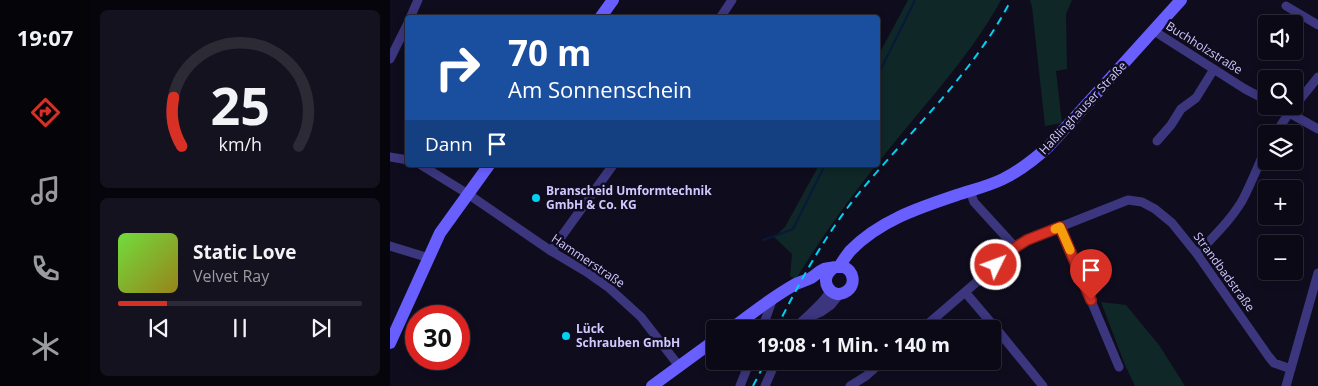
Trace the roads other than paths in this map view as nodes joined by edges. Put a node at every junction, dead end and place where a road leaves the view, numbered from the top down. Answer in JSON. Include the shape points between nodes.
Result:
{"nodes":[{"id":1,"x":418,"y":0,"type":"edge"},
{"id":2,"x":613,"y":0,"type":"edge"},
{"id":3,"x":732,"y":0,"type":"edge"},
{"id":4,"x":1182,"y":0,"type":"edge"},
{"id":5,"x":1286,"y":6,"type":"dead end"},
{"id":6,"x":411,"y":15,"type":"edge"},
{"id":7,"x":602,"y":15,"type":"edge"},
{"id":8,"x":722,"y":15,"type":"edge"},
{"id":9,"x":1318,"y":25,"type":"edge"},
{"id":10,"x":405,"y":29,"type":"edge"},
{"id":11,"x":1154,"y":31,"type":"junction"},
{"id":12,"x":390,"y":59,"type":"edge"},
{"id":13,"x":1214,"y":69,"type":"junction"},
{"id":14,"x":1318,"y":78,"type":"edge"},
{"id":15,"x":1258,"y":95,"type":"edge"},
{"id":16,"x":1303,"y":96,"type":"edge"},
{"id":17,"x":1293,"y":115,"type":"edge"},
{"id":18,"x":1318,"y":129,"type":"edge"},
{"id":19,"x":1157,"y":141,"type":"dead end"},
{"id":20,"x":390,"y":157,"type":"edge"},
{"id":21,"x":405,"y":160,"type":"edge"},
{"id":22,"x":1258,"y":166,"type":"edge"},
{"id":23,"x":424,"y":167,"type":"edge"},
{"id":24,"x":488,"y":167,"type":"edge"},
{"id":25,"x":612,"y":167,"type":"edge"},
{"id":26,"x":970,"y":191,"type":"junction"},
{"id":27,"x":468,"y":194,"type":"junction"},
{"id":28,"x":1060,"y":227,"type":"junction"},
{"id":29,"x":390,"y":246,"type":"edge"},
{"id":30,"x":1016,"y":247,"type":"junction"},
{"id":31,"x":551,"y":251,"type":"junction"},
{"id":32,"x":1196,"y":254,"type":"junction"},
{"id":33,"x":428,"y":258,"type":"junction"},
{"id":34,"x":841,"y":269,"type":"junction"},
{"id":35,"x":1318,"y":273,"type":"edge"},
{"id":36,"x":812,"y":277,"type":"junction"},
{"id":37,"x":832,"y":289,"type":"junction"},
{"id":38,"x":965,"y":292,"type":"junction"},
{"id":39,"x":773,"y":298,"type":"junction"},
{"id":40,"x":743,"y":320,"type":"edge"},
{"id":41,"x":765,"y":320,"type":"edge"},
{"id":42,"x":802,"y":320,"type":"edge"},
{"id":43,"x":932,"y":320,"type":"edge"},
{"id":44,"x":390,"y":343,"type":"edge"},
{"id":45,"x":706,"y":346,"type":"edge"},
{"id":46,"x":679,"y":366,"type":"junction"},
{"id":47,"x":1119,"y":367,"type":"dead end"},
{"id":48,"x":1291,"y":369,"type":"junction"},
{"id":49,"x":746,"y":370,"type":"edge"},
{"id":50,"x":772,"y":370,"type":"edge"},
{"id":51,"x":873,"y":370,"type":"edge"},
{"id":52,"x":652,"y":386,"type":"edge"},
{"id":53,"x":740,"y":386,"type":"edge"},
{"id":54,"x":765,"y":386,"type":"edge"},
{"id":55,"x":850,"y":386,"type":"edge"},
{"id":56,"x":1043,"y":386,"type":"edge"},
{"id":57,"x":1286,"y":386,"type":"edge"}],
"edges":[{"from":1,"to":6,"type":"street"},
{"from":2,"to":7,"type":"main road"},
{"from":3,"to":8,"type":"street"},
{"from":4,"to":11,"type":"main road","name":"Haßlinghauser Straße"},
{"from":5,"to":9,"type":"street"},
{"from":10,"to":12,"type":"street"},
{"from":11,"to":13,"type":"street","name":"Buchholzstraße"},
{"from":11,"to":26,"type":"main road","name":"Haßlinghauser Straße","via":[[1035,160],[1003,179]]},
{"from":13,"to":15,"type":"street","name":"Buchholzstraße"},
{"from":13,"to":19,"type":"street","via":[[1196,98],[1181,109]]},
{"from":14,"to":16,"type":"street"},
{"from":17,"to":18,"type":"street"},
{"from":20,"to":21,"type":"street"},
{"from":22,"to":32,"type":"street","via":[[1241,202],[1222,228]]},
{"from":23,"to":27,"type":"street","name":"Hammerstraße"},
{"from":24,"to":27,"type":"main road"},
{"from":25,"to":31,"type":"street"},
{"from":26,"to":30,"type":"street","via":[[974,202]]},
{"from":26,"to":34,"type":"main road","name":"Haßlinghauser Straße","via":[[897,217],[877,229],[860,243]]},
{"from":27,"to":31,"type":"street","name":"Hammerstraße"},
{"from":27,"to":33,"type":"main road","via":[[440,233]]},
{"from":28,"to":30,"type":"street"},
{"from":28,"to":32,"type":"street","name":"Strandbadstraße","via":[[1128,200],[1142,202],[1172,223]]},
{"from":28,"to":47,"type":"street"},
{"from":29,"to":33,"type":"street"},
{"from":30,"to":38,"type":"street"},
{"from":31,"to":46,"type":"street","name":"Hammerstraße","via":[[588,273],[624,301]]},
{"from":32,"to":48,"type":"street","name":"Strandbadstraße","via":[[1269,357],[1274,363]]},
{"from":33,"to":44,"type":"main road"},
{"from":34,"to":36,"type":"main road","via":[[822,270]]},
{"from":34,"to":37,"type":"main road","via":[[828,272],[826,276]]},
{"from":34,"to":37,"type":"main road","via":[[852,276],[852,285],[849,290]]},
{"from":35,"to":48,"type":"street"},
{"from":36,"to":37,"type":"main road","via":[[822,280]]},
{"from":36,"to":39,"type":"main road"},
{"from":37,"to":42,"type":"street","via":[[825,300]]},
{"from":38,"to":43,"type":"street"},
{"from":38,"to":56,"type":"street"},
{"from":39,"to":40,"type":"main road"},
{"from":39,"to":41,"type":"street"},
{"from":45,"to":46,"type":"main road"},
{"from":46,"to":52,"type":"main road"},
{"from":48,"to":57,"type":"street"},
{"from":49,"to":53,"type":"street"},
{"from":50,"to":54,"type":"street"},
{"from":51,"to":55,"type":"street"}]}
